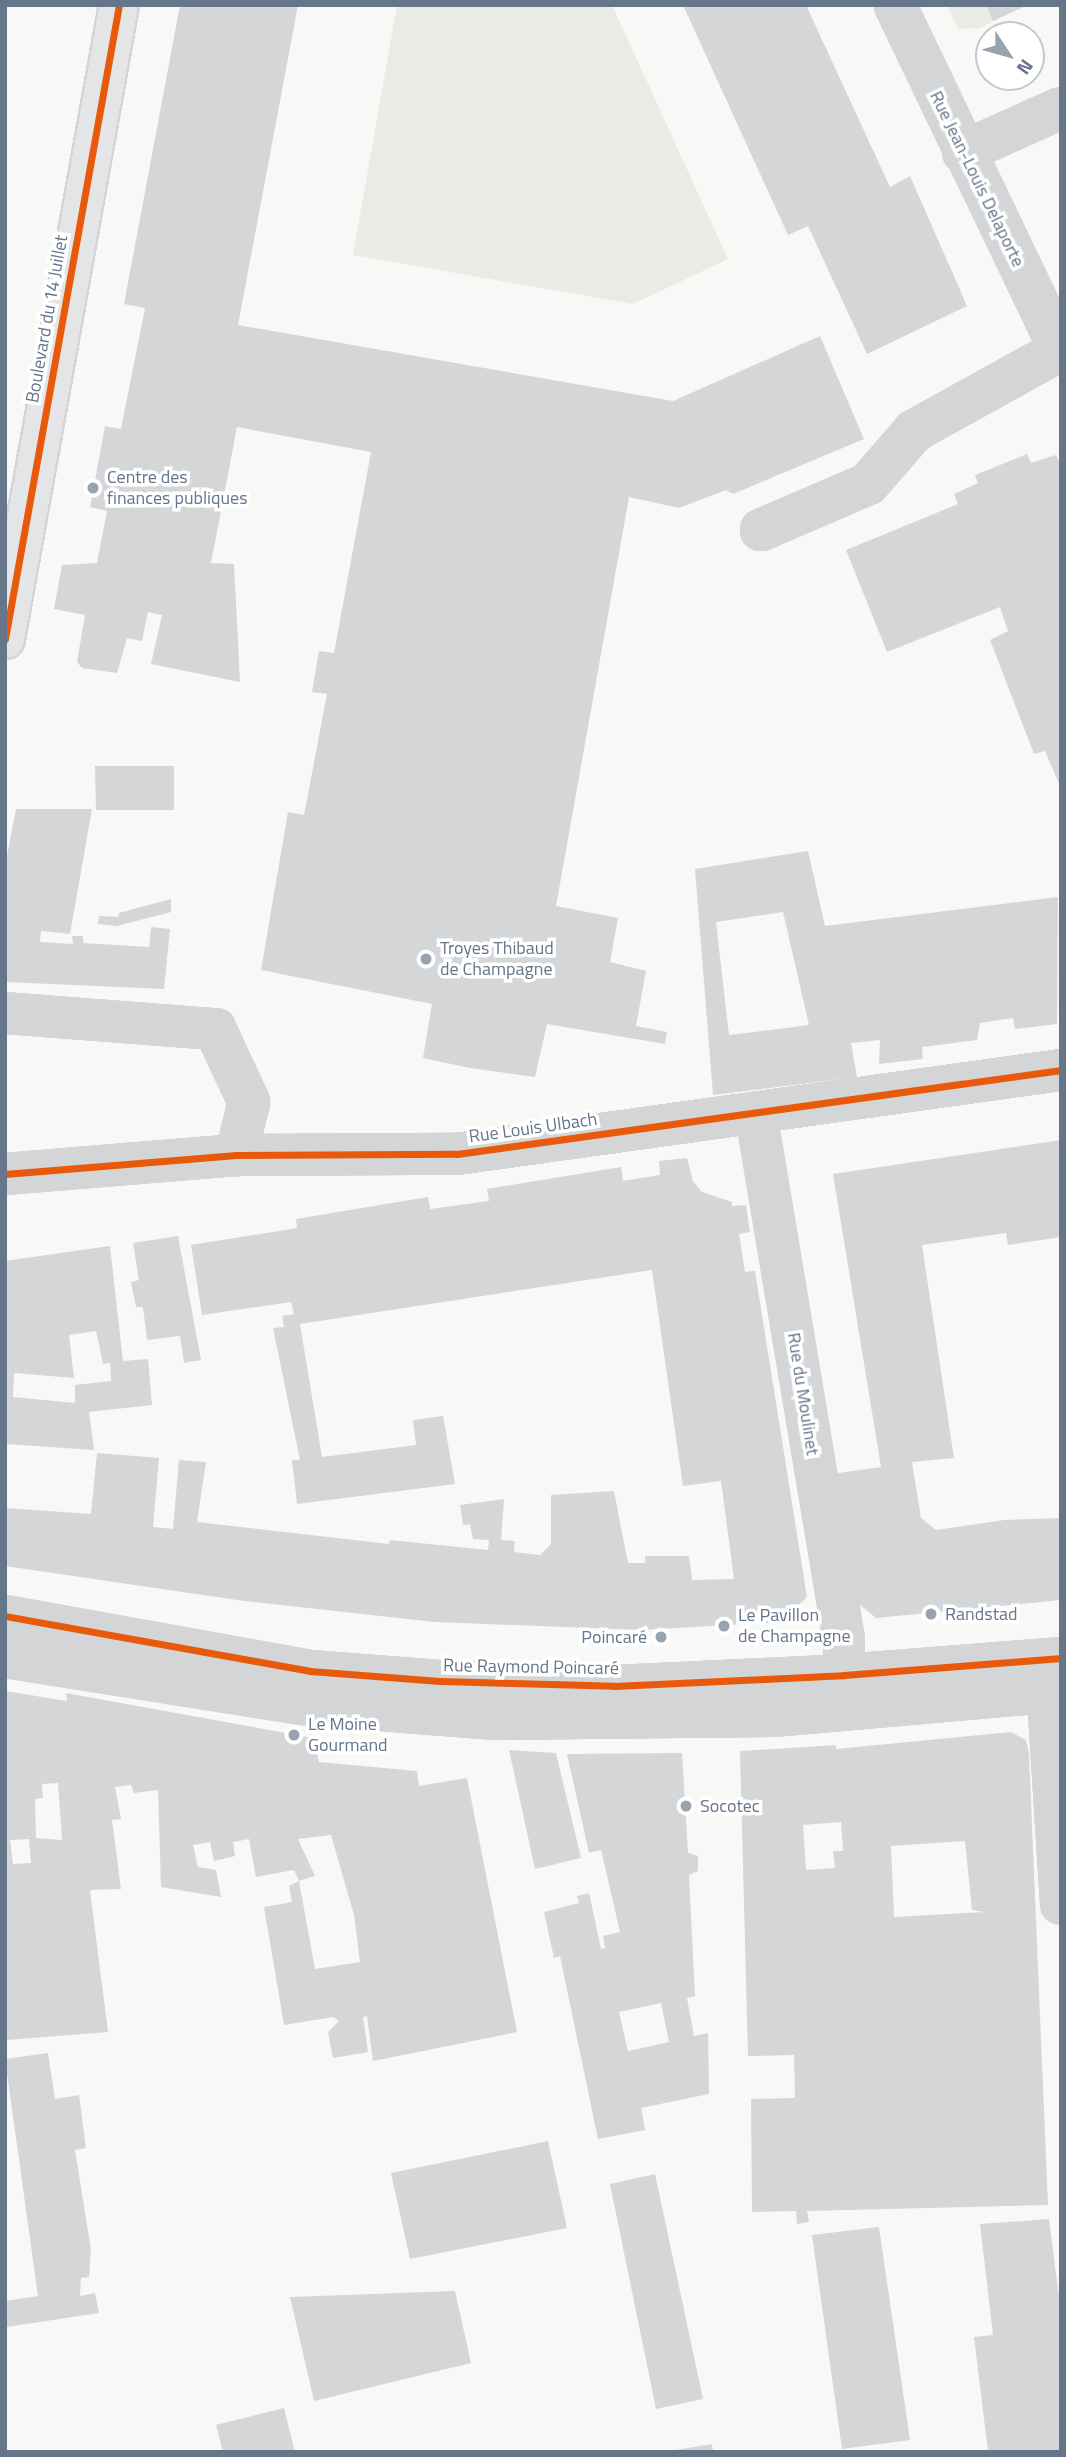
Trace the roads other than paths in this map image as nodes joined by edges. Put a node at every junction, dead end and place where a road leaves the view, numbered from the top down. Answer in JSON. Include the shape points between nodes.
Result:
{"nodes":[{"id":1,"x":119,"y":5,"type":"edge"},
{"id":2,"x":895,"y":5,"type":"edge"},
{"id":3,"x":1061,"y":108,"type":"edge"},
{"id":4,"x":963,"y":152,"type":"junction"},
{"id":5,"x":1060,"y":351,"type":"edge"},
{"id":6,"x":761,"y":530,"type":"dead end"},
{"id":7,"x":5,"y":639,"type":"edge"},
{"id":8,"x":5,"y":1013,"type":"edge"},
{"id":9,"x":1061,"y":1070,"type":"edge"},
{"id":10,"x":756,"y":1114,"type":"junction"},
{"id":11,"x":236,"y":1155,"type":"junction"},
{"id":12,"x":5,"y":1174,"type":"edge"},
{"id":13,"x":5,"y":1616,"type":"edge"},
{"id":14,"x":5,"y":1657,"type":"edge"},
{"id":15,"x":845,"y":1675,"type":"junction"},
{"id":16,"x":1054,"y":1675,"type":"edge"},
{"id":17,"x":1061,"y":1904,"type":"edge"}],
"edges":[{"from":1,"to":7,"type":"main road","name":"Boulevard du 14 Juillet"},
{"from":2,"to":4,"type":"street","name":"Rue Jean-Louis Delaporte"},
{"from":3,"to":4,"type":"street"},
{"from":4,"to":5,"type":"street","name":"Rue Jean-Louis Delaporte"},
{"from":5,"to":6,"type":"street","via":[[914,431],[868,484]]},
{"from":8,"to":11,"type":"street","via":[[215,1029],[249,1102]]},
{"from":9,"to":10,"type":"street","name":"Rue Louis Ulbach"},
{"from":10,"to":11,"type":"street","name":"Rue Louis Ulbach","via":[[457,1154]]},
{"from":10,"to":15,"type":"street","name":"Rue du Moulinet","via":[[844,1640]]},
{"from":11,"to":12,"type":"street","name":"Rue Louis Ulbach"},
{"from":13,"to":15,"type":"street","name":"Rue Raymond Poincaré","via":[[310,1671],[440,1681],[614,1686]]},
{"from":14,"to":16,"type":"street","via":[[303,1704],[495,1719],[773,1716]]},
{"from":15,"to":16,"type":"street","name":"Rue Raymond Poincaré"},
{"from":16,"to":17,"type":"street"}]}
